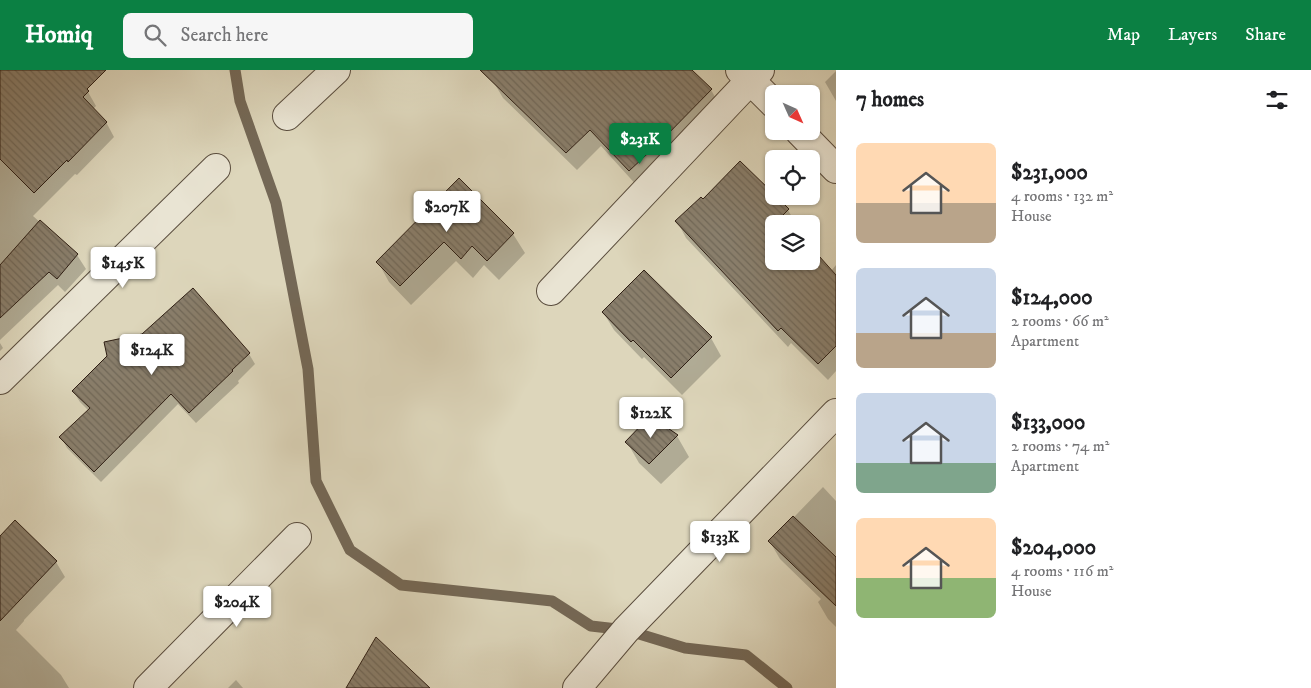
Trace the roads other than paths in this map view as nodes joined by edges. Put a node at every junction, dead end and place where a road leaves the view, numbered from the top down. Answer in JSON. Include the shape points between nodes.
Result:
{"nodes":[{"id":1,"x":336,"y":70,"type":"edge"},
{"id":2,"x":750,"y":73,"type":"edge"},
{"id":3,"x":765,"y":92,"type":"edge"},
{"id":4,"x":287,"y":116,"type":"dead end"},
{"id":5,"x":808,"y":140,"type":"edge"},
{"id":6,"x":216,"y":168,"type":"dead end"},
{"id":7,"x":836,"y":170,"type":"edge"},
{"id":8,"x":551,"y":291,"type":"dead end"},
{"id":9,"x":0,"y":380,"type":"edge"},
{"id":10,"x":836,"y":413,"type":"edge"},
{"id":11,"x":297,"y":538,"type":"dead end"},
{"id":12,"x":148,"y":688,"type":"edge"},
{"id":13,"x":577,"y":688,"type":"edge"}],
"edges":[{"from":1,"to":4,"type":"street"},
{"from":2,"to":3,"type":"street"},
{"from":2,"to":8,"type":"street"},
{"from":5,"to":7,"type":"street"},
{"from":6,"to":9,"type":"street"},
{"from":10,"to":13,"type":"street","via":[[626,630]]},
{"from":11,"to":12,"type":"street"}]}
